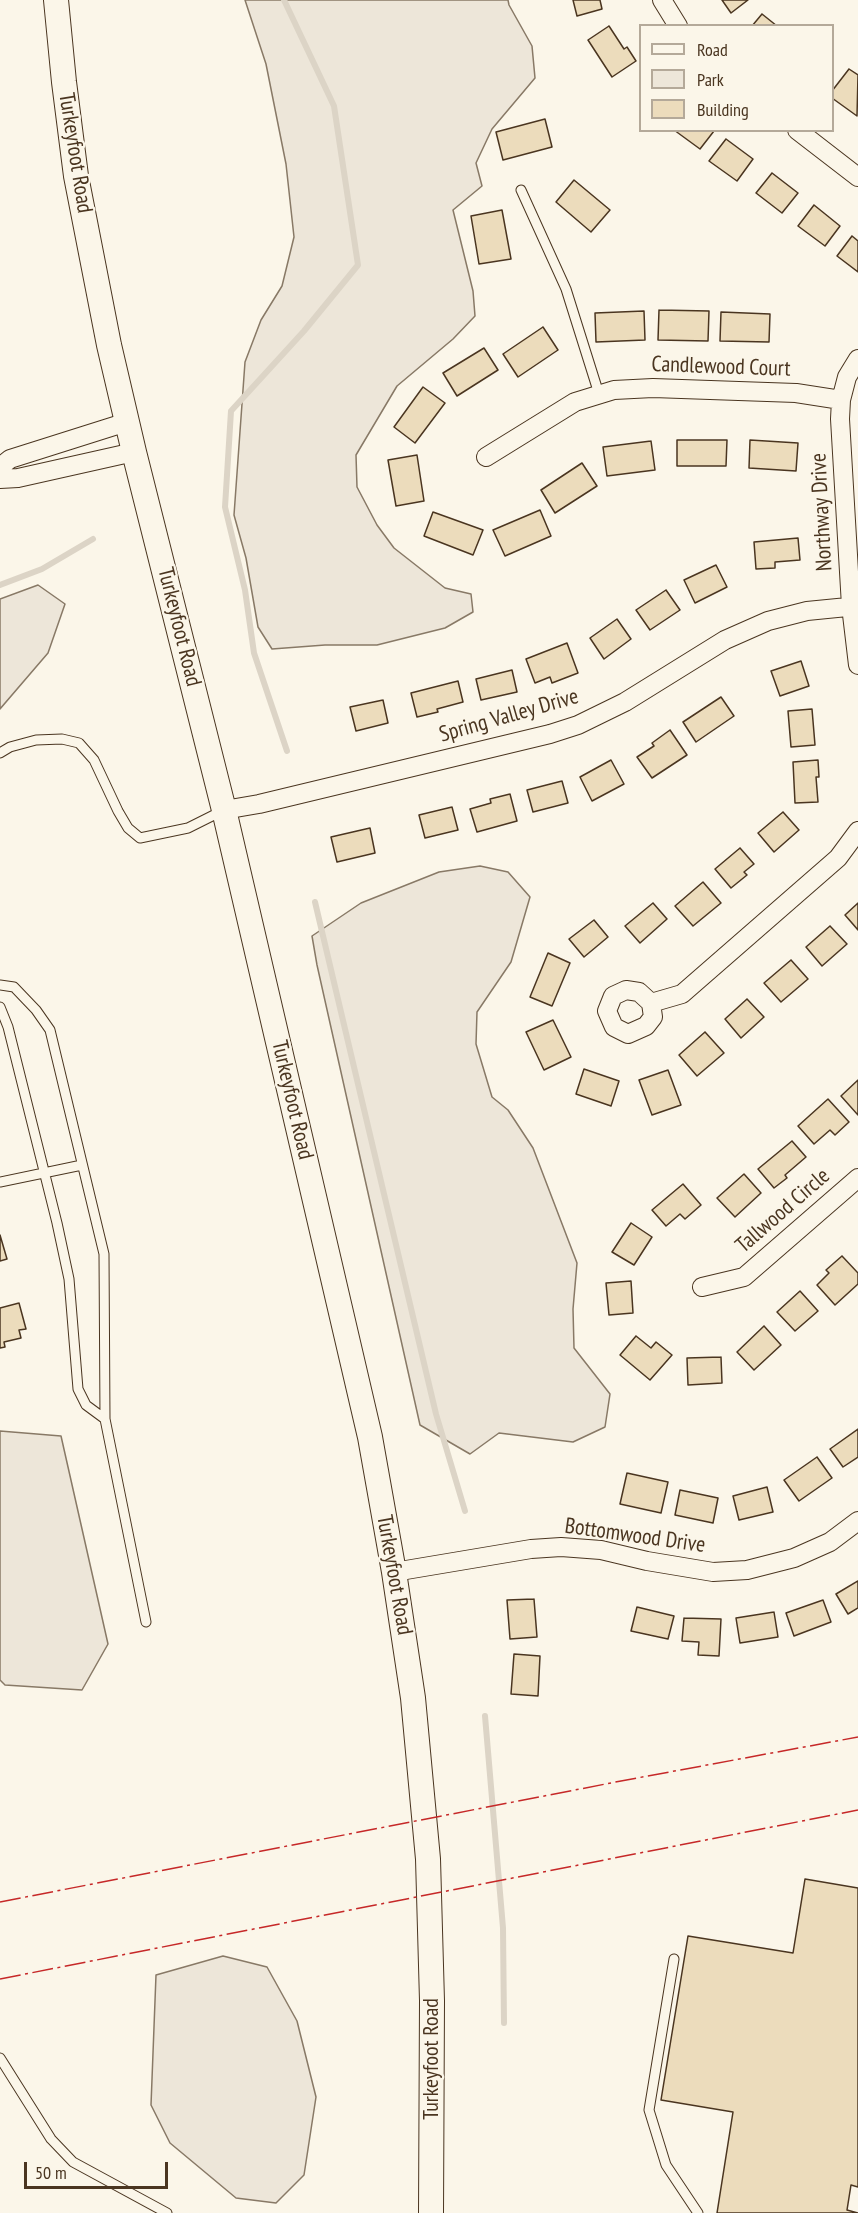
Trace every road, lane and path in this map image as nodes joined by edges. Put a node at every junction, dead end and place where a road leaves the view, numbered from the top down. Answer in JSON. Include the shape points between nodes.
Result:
{"nodes":[{"id":1,"x":56,"y":0,"type":"edge"},
{"id":2,"x":662,"y":0,"type":"edge"},
{"id":3,"x":677,"y":24,"type":"edge"},
{"id":4,"x":800,"y":132,"type":"edge"},
{"id":5,"x":858,"y":177,"type":"edge"},
{"id":6,"x":521,"y":190,"type":"dead end"},
{"id":7,"x":858,"y":359,"type":"edge"},
{"id":8,"x":599,"y":394,"type":"junction"},
{"id":9,"x":841,"y":400,"type":"junction"},
{"id":10,"x":127,"y":422,"type":"junction"},
{"id":11,"x":134,"y":452,"type":"junction"},
{"id":12,"x":486,"y":457,"type":"dead end"},
{"id":13,"x":0,"y":466,"type":"edge"},
{"id":14,"x":0,"y":479,"type":"edge"},
{"id":15,"x":855,"y":606,"type":"edge"},
{"id":16,"x":858,"y":665,"type":"edge"},
{"id":17,"x":0,"y":753,"type":"edge"},
{"id":18,"x":224,"y":810,"type":"junction"},
{"id":19,"x":858,"y":831,"type":"edge"},
{"id":20,"x":0,"y":985,"type":"edge"},
{"id":21,"x":651,"y":1003,"type":"dead end"},
{"id":22,"x":0,"y":1007,"type":"edge"},
{"id":23,"x":82,"y":1165,"type":"junction"},
{"id":24,"x":45,"y":1173,"type":"junction"},
{"id":25,"x":858,"y":1178,"type":"edge"},
{"id":26,"x":0,"y":1182,"type":"edge"},
{"id":27,"x":702,"y":1287,"type":"dead end"},
{"id":28,"x":105,"y":1419,"type":"junction"},
{"id":29,"x":858,"y":1521,"type":"edge"},
{"id":30,"x":394,"y":1572,"type":"junction"},
{"id":31,"x":146,"y":1622,"type":"dead end"},
{"id":32,"x":674,"y":1959,"type":"dead end"},
{"id":33,"x":0,"y":2058,"type":"edge"},
{"id":34,"x":167,"y":2213,"type":"edge"},
{"id":35,"x":431,"y":2213,"type":"edge"},
{"id":36,"x":698,"y":2213,"type":"edge"}],
"edges":[{"from":1,"to":10,"type":"main road","name":"Turkeyfoot Road","via":[[76,176]]},
{"from":2,"to":3,"type":"street"},
{"from":4,"to":5,"type":"street"},
{"from":6,"to":8,"type":"lane","via":[[566,289]]},
{"from":7,"to":9,"type":"street","name":"Northway Drive","via":[[847,377]]},
{"from":8,"to":9,"type":"street","name":"Candlewood Court","via":[[653,388],[796,393]]},
{"from":8,"to":12,"type":"street","name":"Candlewood Court","via":[[575,402]]},
{"from":9,"to":15,"type":"street","name":"Northway Drive"},
{"from":10,"to":11,"type":"main road","name":"Turkeyfoot Road"},
{"from":10,"to":13,"type":"street","via":[[10,459]]},
{"from":11,"to":14,"type":"street"},
{"from":11,"to":18,"type":"main road","name":"Turkeyfoot Road"},
{"from":15,"to":16,"type":"street","name":"Northway Drive"},
{"from":15,"to":18,"type":"street","name":"Spring Valley Drive","via":[[807,611],[768,621],[725,640],[625,702],[578,725]]},
{"from":17,"to":18,"type":"lane","via":[[36,740],[79,743],[94,760],[123,820],[140,838],[188,828]]},
{"from":18,"to":30,"type":"main road","name":"Turkeyfoot Road","via":[[370,1437]]},
{"from":19,"to":21,"type":"street","via":[[838,858],[682,994]]},
{"from":20,"to":23,"type":"lane","via":[[14,987],[50,1030]]},
{"from":22,"to":24,"type":"lane"},
{"from":23,"to":24,"type":"lane"},
{"from":23,"to":28,"type":"lane","via":[[104,1254]]},
{"from":24,"to":26,"type":"lane"},
{"from":24,"to":28,"type":"lane","via":[[69,1279],[78,1389],[86,1405]]},
{"from":25,"to":27,"type":"street","name":"Tallwood Circle","via":[[744,1277]]},
{"from":28,"to":31,"type":"lane"},
{"from":29,"to":30,"type":"street","name":"Bottomwood Drive","via":[[830,1542],[794,1558],[747,1570],[713,1572],[601,1550],[561,1547]]},
{"from":30,"to":35,"type":"main road","name":"Turkeyfoot Road","via":[[409,1663],[428,1858]]},
{"from":32,"to":36,"type":"lane","via":[[649,2110],[666,2165]]},
{"from":33,"to":34,"type":"lane","via":[[51,2139],[73,2162]]}]}
